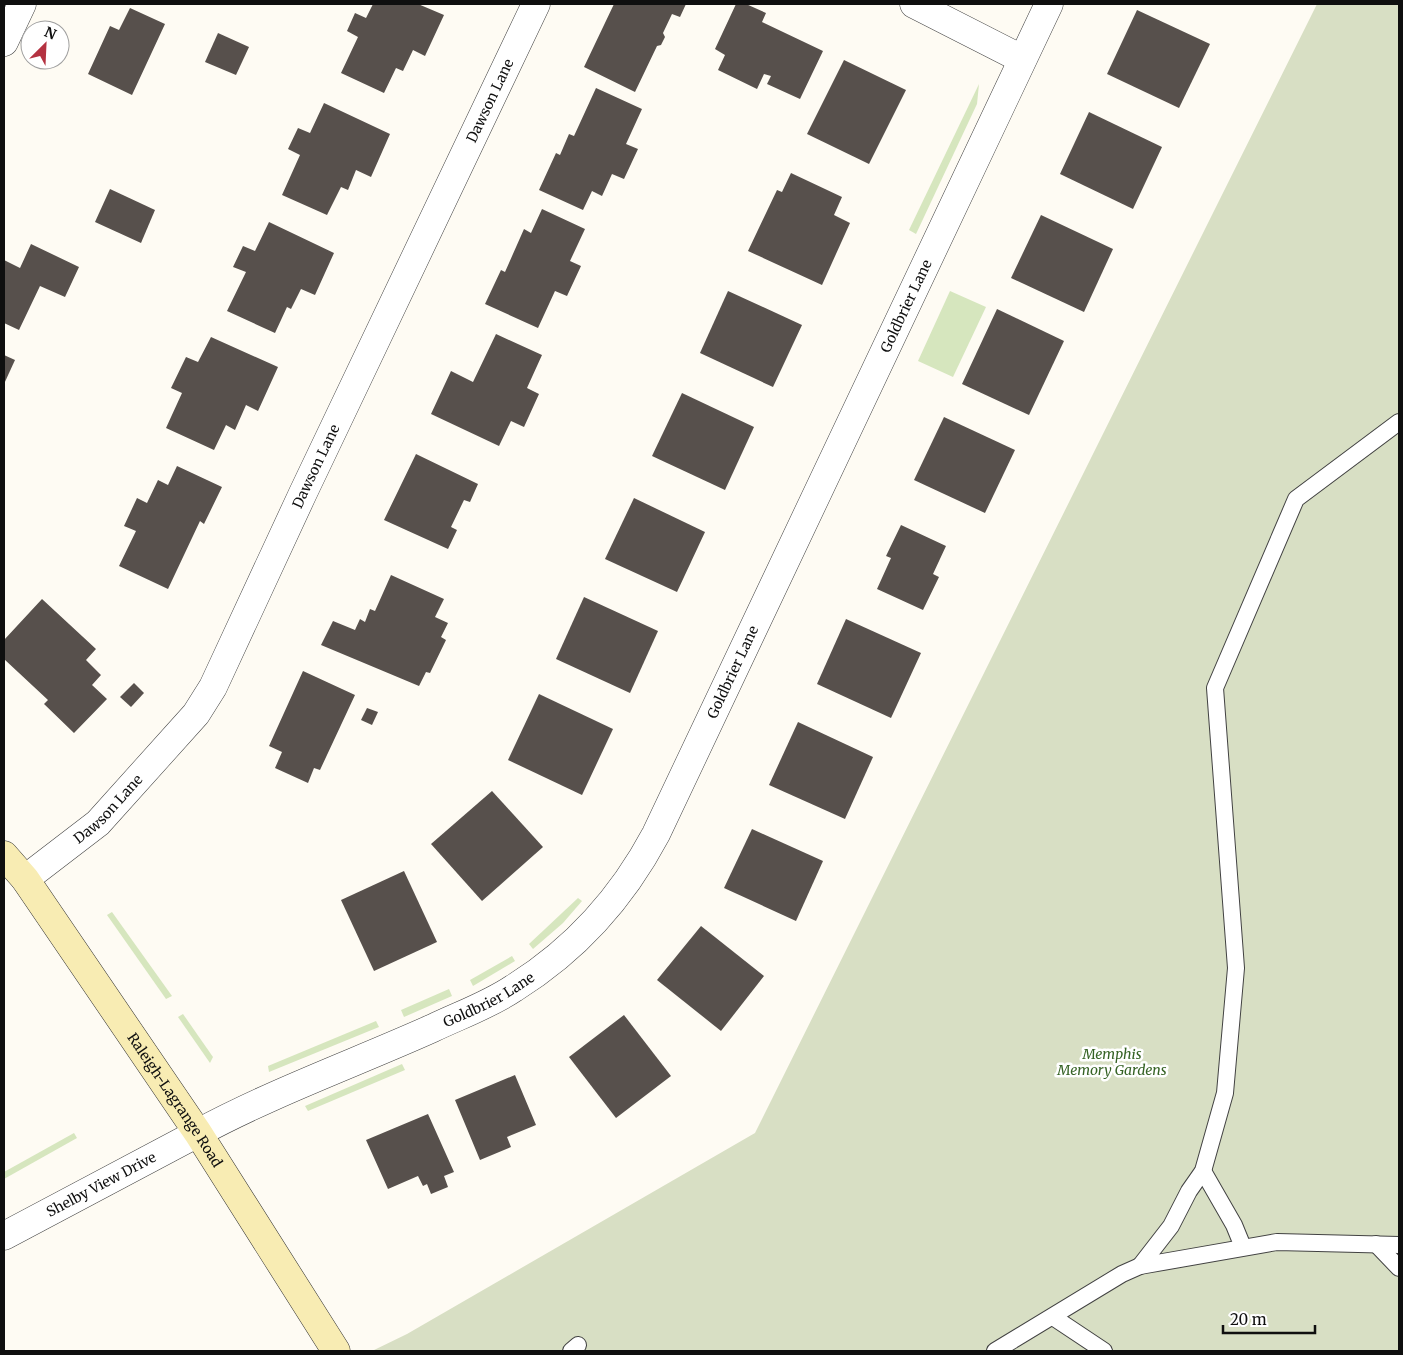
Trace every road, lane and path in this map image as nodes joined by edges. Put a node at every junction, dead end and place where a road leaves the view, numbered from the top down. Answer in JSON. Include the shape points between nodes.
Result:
{"nodes":[{"id":1,"x":22,"y":4,"type":"edge"},
{"id":2,"x":536,"y":4,"type":"edge"},
{"id":3,"x":914,"y":4,"type":"edge"},
{"id":4,"x":1049,"y":4,"type":"edge"},
{"id":5,"x":4,"y":42,"type":"edge"},
{"id":6,"x":1022,"y":59,"type":"junction"},
{"id":7,"x":1399,"y":422,"type":"edge"},
{"id":8,"x":4,"y":855,"type":"edge"},
{"id":9,"x":25,"y":879,"type":"junction"},
{"id":10,"x":198,"y":1133,"type":"junction"},
{"id":11,"x":1203,"y":1171,"type":"junction"},
{"id":12,"x":4,"y":1236,"type":"edge"},
{"id":13,"x":1376,"y":1244,"type":"junction"},
{"id":14,"x":1399,"y":1245,"type":"edge"},
{"id":15,"x":1243,"y":1248,"type":"junction"},
{"id":16,"x":1140,"y":1266,"type":"junction"},
{"id":17,"x":1399,"y":1268,"type":"edge"},
{"id":18,"x":1053,"y":1317,"type":"junction"},
{"id":19,"x":336,"y":1351,"type":"edge"},
{"id":20,"x":996,"y":1351,"type":"edge"},
{"id":21,"x":1104,"y":1351,"type":"edge"}],
"edges":[{"from":1,"to":5,"type":"street"},
{"from":2,"to":9,"type":"street","name":"Dawson Lane","via":[[213,687],[196,714],[98,823]]},
{"from":3,"to":6,"type":"street"},
{"from":4,"to":6,"type":"street","name":"Goldbrier Lane"},
{"from":6,"to":10,"type":"street","name":"Goldbrier Lane","via":[[656,834],[621,891],[574,944],[499,998],[266,1099]]},
{"from":7,"to":11,"type":"lane","via":[[1296,499],[1215,688],[1236,968],[1224,1093]]},
{"from":8,"to":9,"type":"main road","name":"Raleigh-Lagrange Road"},
{"from":9,"to":10,"type":"main road","name":"Raleigh-Lagrange Road"},
{"from":10,"to":12,"type":"street","name":"Shelby View Drive"},
{"from":10,"to":19,"type":"main road","name":"Raleigh-Lagrange Road"},
{"from":11,"to":15,"type":"lane","via":[[1234,1225]]},
{"from":11,"to":16,"type":"lane","via":[[1171,1226]]},
{"from":13,"to":14,"type":"lane"},
{"from":13,"to":15,"type":"lane","via":[[1277,1242]]},
{"from":13,"to":17,"type":"lane"},
{"from":15,"to":16,"type":"lane"},
{"from":16,"to":18,"type":"lane"},
{"from":18,"to":20,"type":"lane"},
{"from":18,"to":21,"type":"lane"}]}
